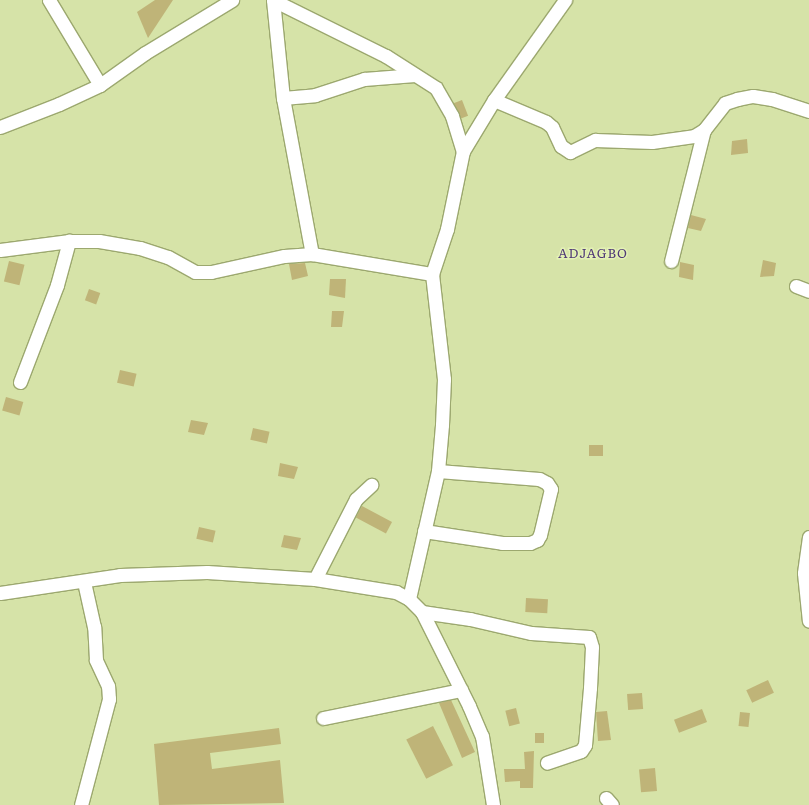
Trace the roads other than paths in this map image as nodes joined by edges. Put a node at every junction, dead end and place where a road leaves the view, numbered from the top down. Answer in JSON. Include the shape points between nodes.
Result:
{"nodes":[{"id":1,"x":49,"y":0,"type":"edge"},
{"id":2,"x":232,"y":0,"type":"edge"},
{"id":3,"x":273,"y":0,"type":"edge"},
{"id":4,"x":565,"y":0,"type":"edge"},
{"id":5,"x":415,"y":75,"type":"junction"},
{"id":6,"x":100,"y":85,"type":"junction"},
{"id":7,"x":283,"y":98,"type":"junction"},
{"id":8,"x":494,"y":100,"type":"junction"},
{"id":9,"x":809,"y":111,"type":"edge"},
{"id":10,"x":0,"y":127,"type":"edge"},
{"id":11,"x":704,"y":130,"type":"junction"},
{"id":12,"x":463,"y":151,"type":"junction"},
{"id":13,"x":69,"y":241,"type":"junction"},
{"id":14,"x":0,"y":250,"type":"edge"},
{"id":15,"x":312,"y":254,"type":"junction"},
{"id":16,"x":671,"y":261,"type":"dead end"},
{"id":17,"x":432,"y":274,"type":"junction"},
{"id":18,"x":796,"y":286,"type":"dead end"},
{"id":19,"x":809,"y":291,"type":"edge"},
{"id":20,"x":20,"y":382,"type":"dead end"},
{"id":21,"x":438,"y":471,"type":"junction"},
{"id":22,"x":371,"y":485,"type":"dead end"},
{"id":23,"x":424,"y":531,"type":"junction"},
{"id":24,"x":809,"y":537,"type":"edge"},
{"id":25,"x":315,"y":579,"type":"junction"},
{"id":26,"x":84,"y":582,"type":"junction"},
{"id":27,"x":0,"y":594,"type":"edge"},
{"id":28,"x":409,"y":599,"type":"junction"},
{"id":29,"x":422,"y":612,"type":"junction"},
{"id":30,"x":809,"y":621,"type":"edge"},
{"id":31,"x":461,"y":690,"type":"junction"},
{"id":32,"x":323,"y":718,"type":"dead end"},
{"id":33,"x":547,"y":763,"type":"dead end"},
{"id":34,"x":81,"y":805,"type":"edge"},
{"id":35,"x":493,"y":805,"type":"edge"}],
"edges":[{"from":1,"to":6,"type":"street"},
{"from":2,"to":6,"type":"street","via":[[145,53]]},
{"from":3,"to":5,"type":"street","via":[[386,56]]},
{"from":3,"to":7,"type":"street"},
{"from":4,"to":8,"type":"street"},
{"from":5,"to":7,"type":"street","via":[[364,79],[315,95]]},
{"from":5,"to":12,"type":"street","via":[[436,88],[452,116]]},
{"from":6,"to":10,"type":"street"},
{"from":7,"to":15,"type":"street"},
{"from":8,"to":11,"type":"street","via":[[546,122],[552,127],[561,146],[570,152],[589,141],[672,140],[694,136]]},
{"from":8,"to":12,"type":"street"},
{"from":9,"to":11,"type":"street","via":[[772,99],[752,96],[725,103]]},
{"from":11,"to":16,"type":"street"},
{"from":12,"to":17,"type":"street","via":[[447,229]]},
{"from":13,"to":14,"type":"street"},
{"from":13,"to":15,"type":"street","via":[[99,241],[140,248],[168,257],[195,272],[211,272],[284,256]]},
{"from":13,"to":20,"type":"street","via":[[57,285]]},
{"from":15,"to":17,"type":"street"},
{"from":17,"to":21,"type":"street","via":[[444,379]]},
{"from":18,"to":19,"type":"street"},
{"from":21,"to":23,"type":"street"},
{"from":21,"to":23,"type":"street","via":[[540,479],[552,489],[540,535],[537,540],[530,543],[502,544]]},
{"from":22,"to":25,"type":"street","via":[[356,499]]},
{"from":23,"to":28,"type":"street"},
{"from":24,"to":30,"type":"street","via":[[804,573]]},
{"from":25,"to":26,"type":"street","via":[[207,572],[120,576]]},
{"from":25,"to":28,"type":"street","via":[[378,588]]},
{"from":26,"to":27,"type":"street"},
{"from":26,"to":34,"type":"street","via":[[94,627],[96,660],[108,686],[109,699]]},
{"from":28,"to":29,"type":"street"},
{"from":29,"to":31,"type":"street"},
{"from":29,"to":33,"type":"street","via":[[470,619],[531,633],[589,637],[592,647],[585,745],[581,751]]},
{"from":31,"to":32,"type":"street"},
{"from":31,"to":35,"type":"street","via":[[482,736]]}]}
